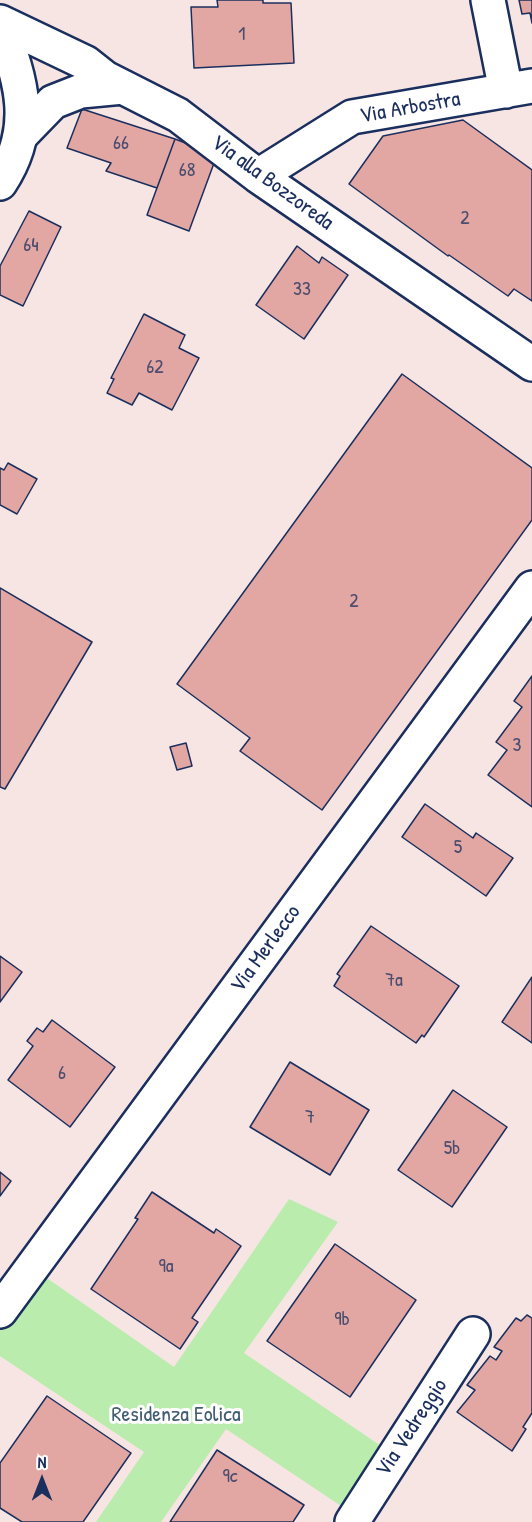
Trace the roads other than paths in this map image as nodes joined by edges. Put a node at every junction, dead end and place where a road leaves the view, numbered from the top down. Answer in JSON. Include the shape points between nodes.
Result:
{"nodes":[{"id":1,"x":488,"y":0,"type":"edge"},
{"id":2,"x":0,"y":24,"type":"edge"},
{"id":3,"x":123,"y":87,"type":"junction"},
{"id":4,"x":519,"y":89,"type":"edge"},
{"id":5,"x":21,"y":135,"type":"junction"},
{"id":6,"x":258,"y":176,"type":"junction"},
{"id":7,"x":0,"y":183,"type":"edge"},
{"id":8,"x":532,"y":364,"type":"edge"},
{"id":9,"x":532,"y":588,"type":"edge"},
{"id":10,"x":0,"y":1311,"type":"edge"},
{"id":11,"x":472,"y":1334,"type":"dead end"},
{"id":12,"x":352,"y":1522,"type":"edge"}],
"edges":[{"from":1,"to":4,"type":"street","name":"Via Arbostra"},
{"from":2,"to":3,"type":"street","name":"Via alla Bozzoreda","via":[[86,63]]},
{"from":2,"to":5,"type":"street","via":[[22,92]]},
{"from":3,"to":5,"type":"street","via":[[81,92],[53,102]]},
{"from":3,"to":6,"type":"street","name":"Via alla Bozzoreda","via":[[178,115]]},
{"from":4,"to":6,"type":"street","name":"Via Arbostra","via":[[352,117]]},
{"from":5,"to":7,"type":"street"},
{"from":6,"to":8,"type":"street","name":"Via alla Bozzoreda"},
{"from":9,"to":10,"type":"street","name":"Via Merlecco"},
{"from":11,"to":12,"type":"street","name":"Via Vedreggio"}]}
